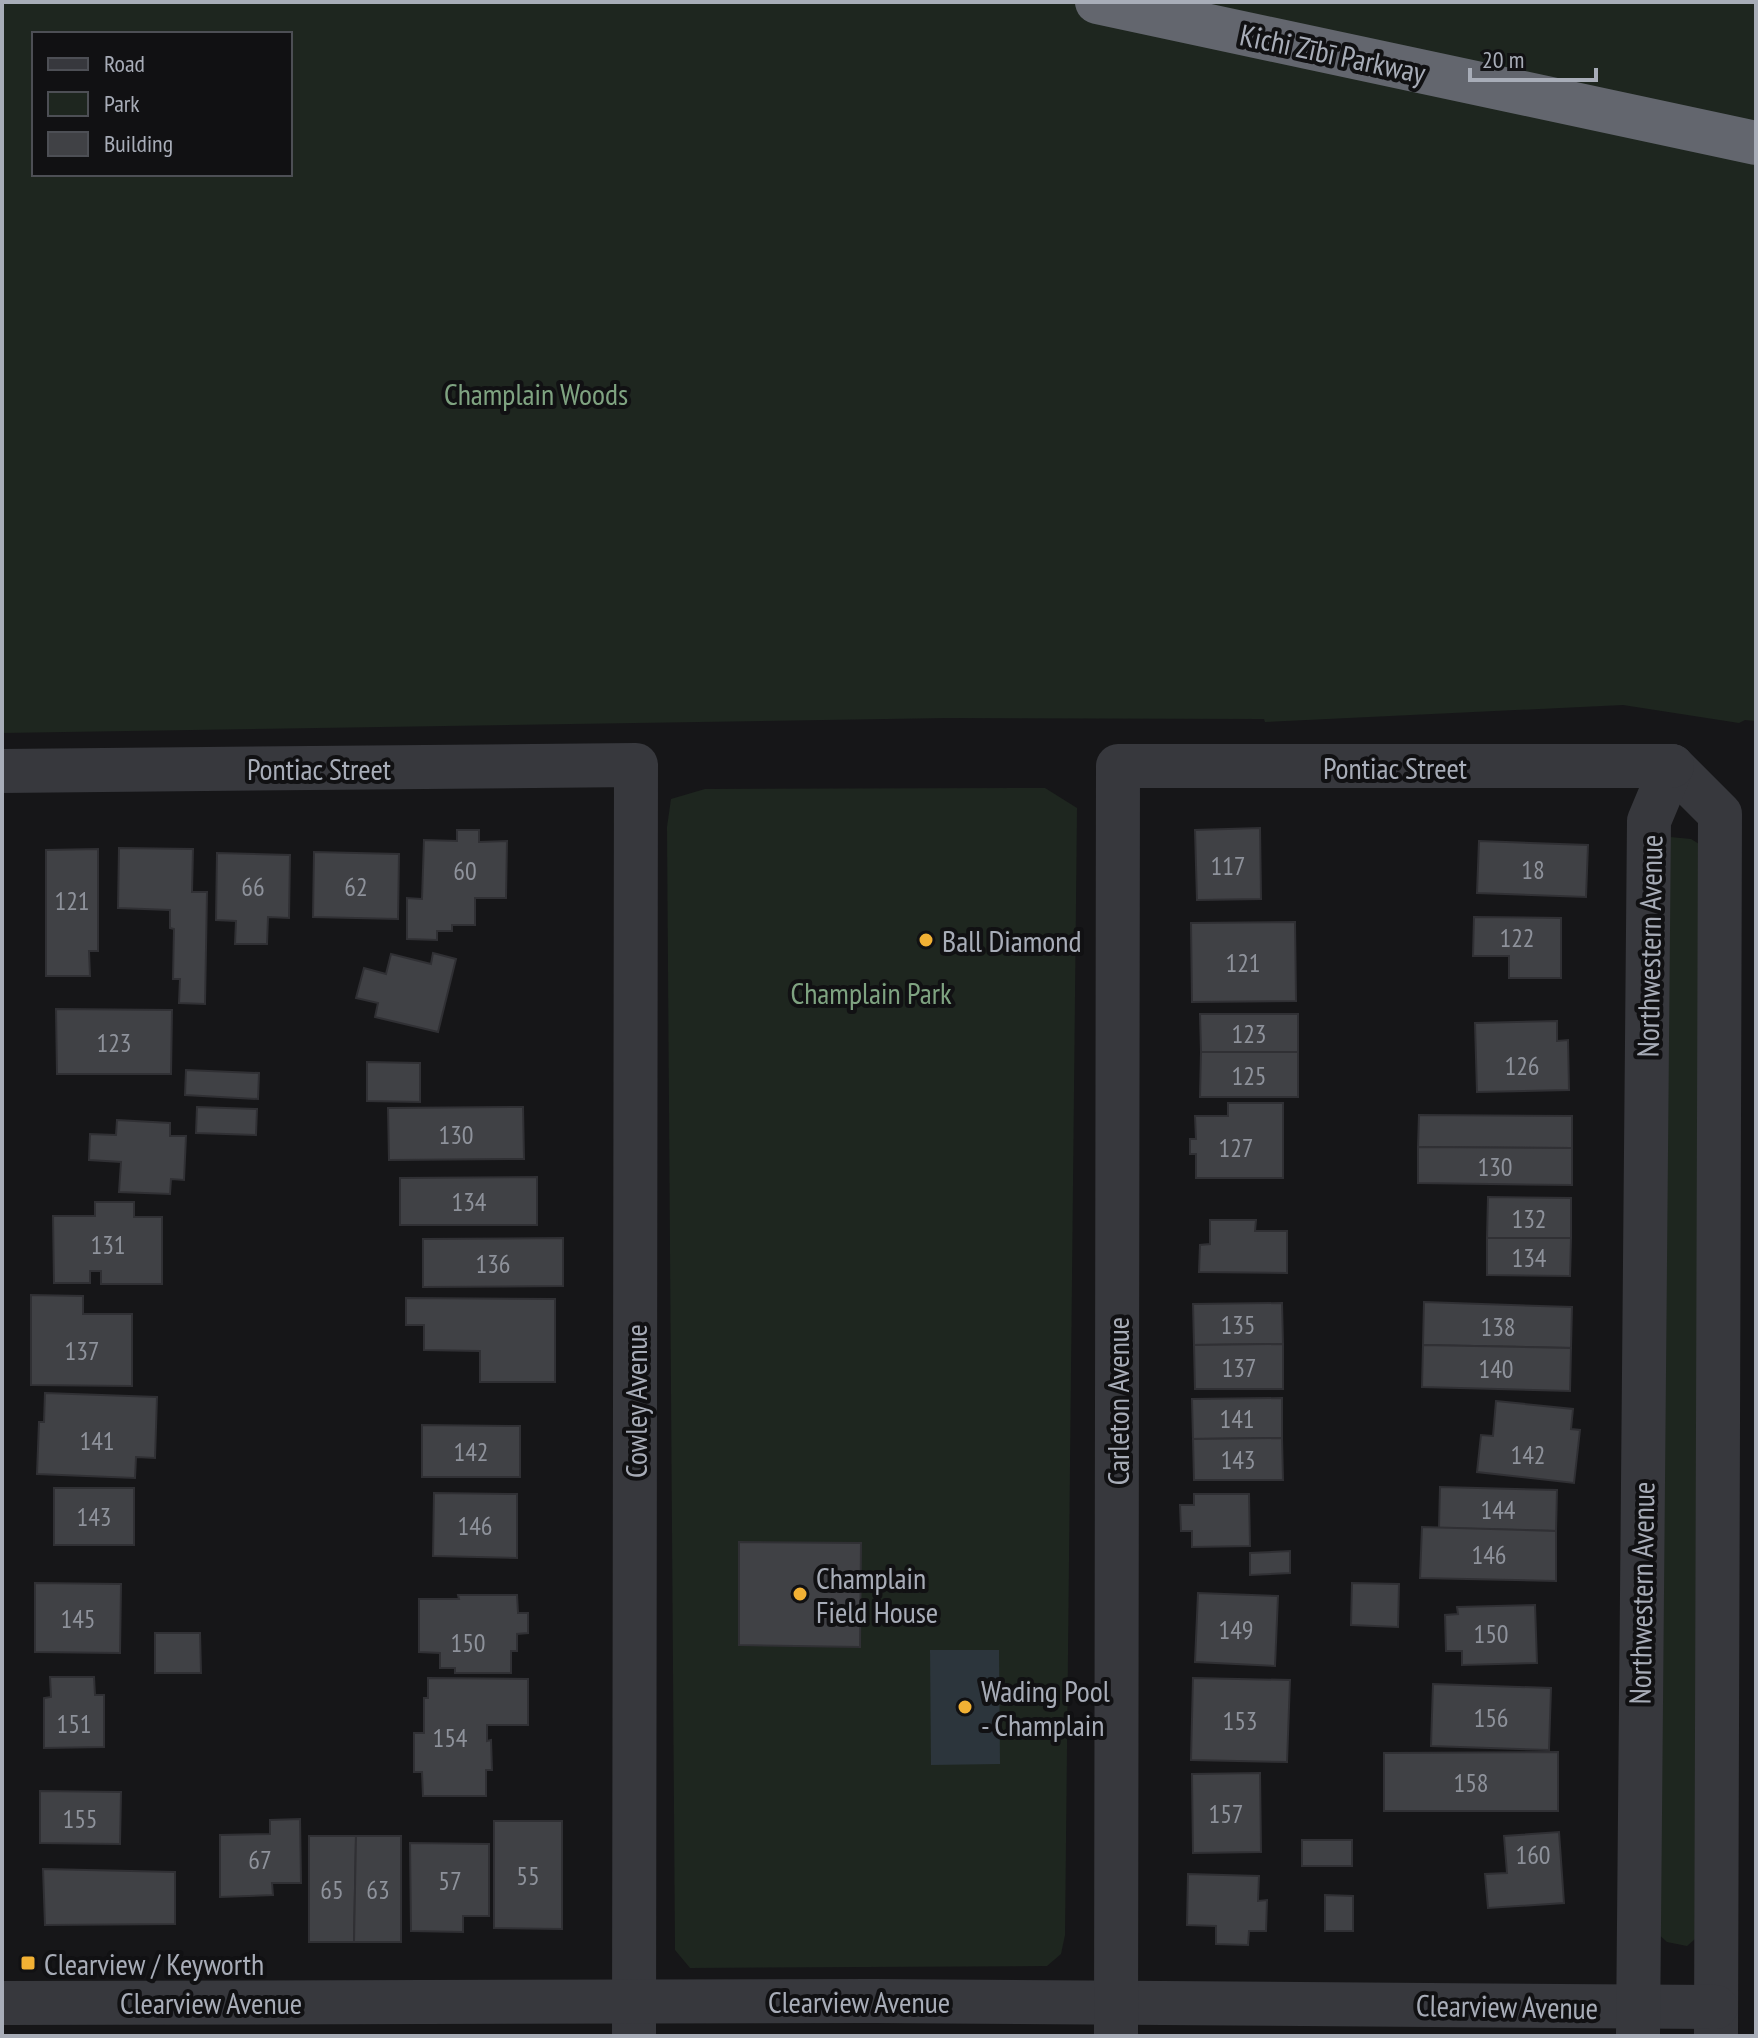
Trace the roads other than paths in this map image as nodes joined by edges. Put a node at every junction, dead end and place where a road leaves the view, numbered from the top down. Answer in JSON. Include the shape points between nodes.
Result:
{"nodes":[{"id":1,"x":1097,"y":2,"type":"edge"},
{"id":2,"x":1756,"y":143,"type":"edge"},
{"id":3,"x":636,"y":765,"type":"joint"},
{"id":4,"x":1118,"y":766,"type":"joint"},
{"id":5,"x":1672,"y":766,"type":"junction"},
{"id":6,"x":2,"y":771,"type":"edge"},
{"id":7,"x":2,"y":2003,"type":"edge"},
{"id":8,"x":634,"y":2018,"type":"edge"},
{"id":9,"x":1116,"y":2019,"type":"edge"},
{"id":10,"x":1638,"y":2021,"type":"edge"},
{"id":11,"x":1716,"y":2021,"type":"edge"}],
"edges":[{"from":1,"to":2,"type":"highway","name":"Kichi Zībī Parkway"},
{"from":3,"to":6,"type":"street","name":"Pontiac Street"},
{"from":3,"to":8,"type":"street","name":"Cowley Avenue"},
{"from":4,"to":5,"type":"street","name":"Pontiac Street"},
{"from":4,"to":9,"type":"street","name":"Carleton Avenue"},
{"from":5,"to":10,"type":"street","name":"Northwestern Avenue","via":[[1649,821]]},
{"from":5,"to":11,"type":"street","via":[[1720,814]]},
{"from":7,"to":8,"type":"street","name":"Clearview Avenue"},
{"from":8,"to":9,"type":"street","name":"Clearview Avenue"},
{"from":9,"to":10,"type":"street","name":"Clearview Avenue"},
{"from":10,"to":11,"type":"street","name":"Clearview Avenue"}]}
